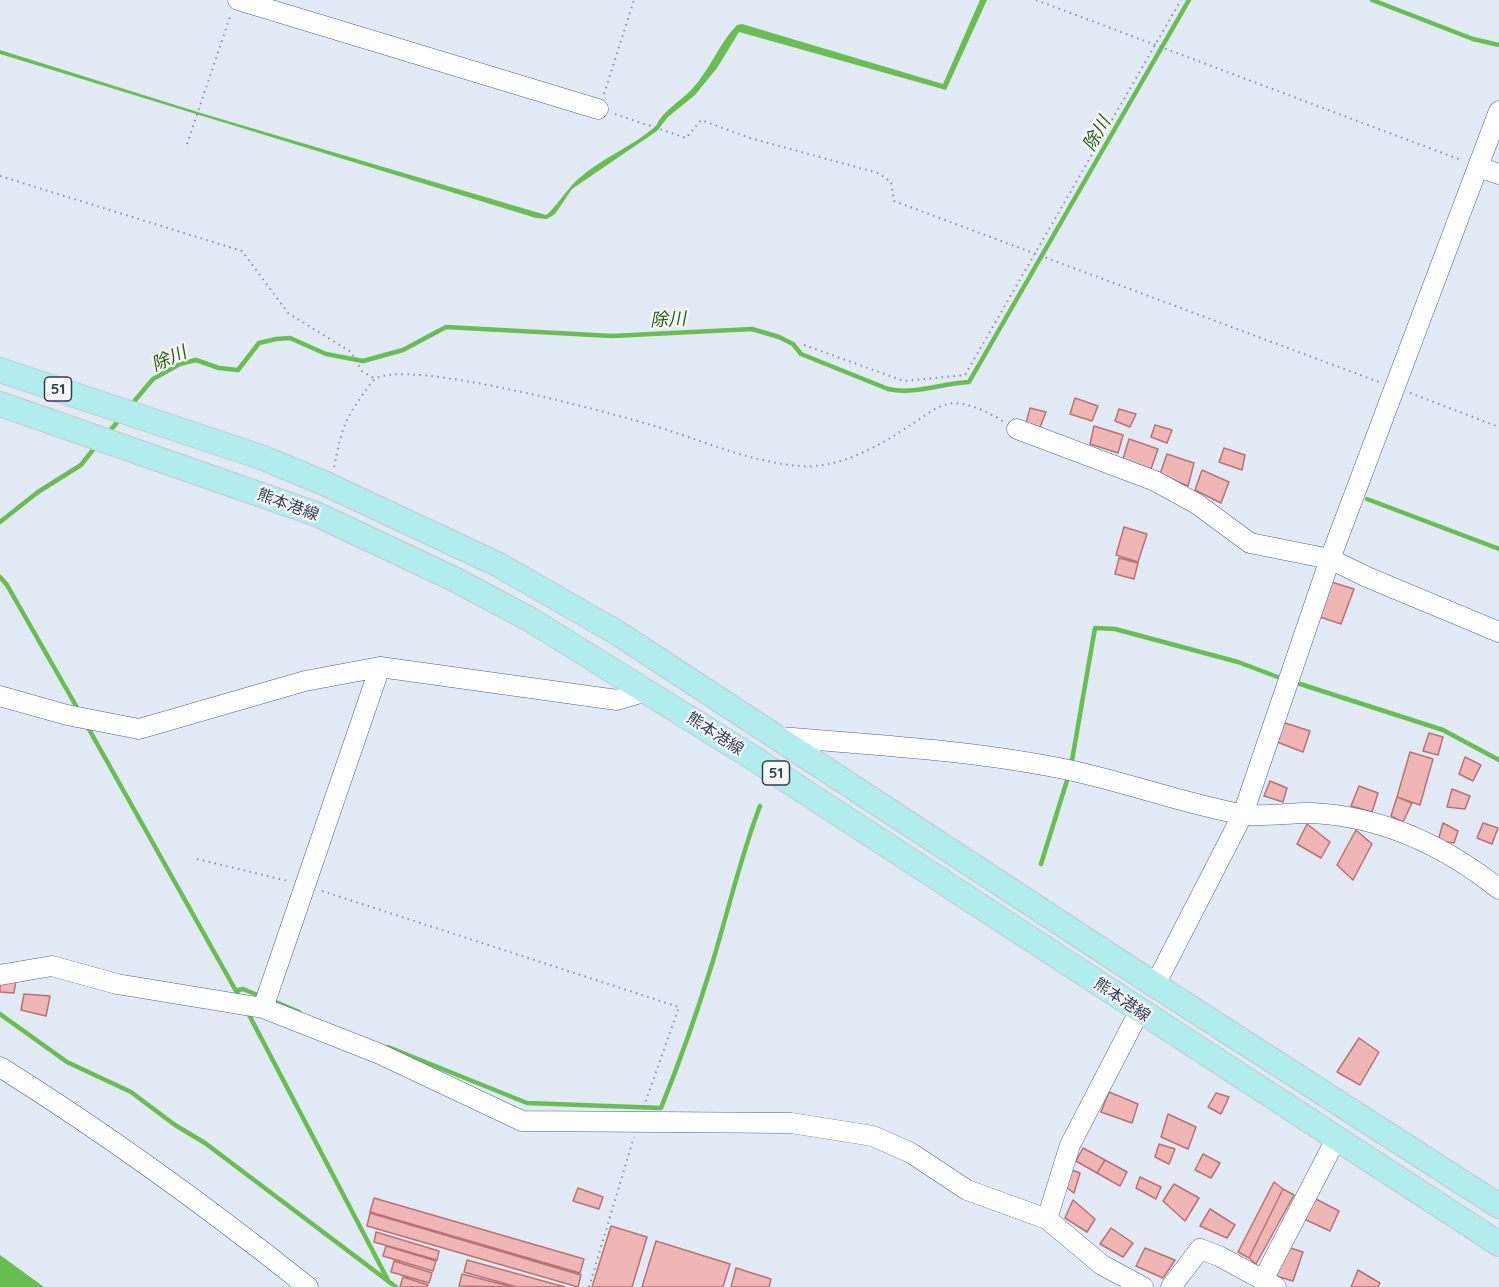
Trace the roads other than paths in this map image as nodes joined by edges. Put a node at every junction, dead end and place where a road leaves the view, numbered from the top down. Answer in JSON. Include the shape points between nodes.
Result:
{"nodes":[{"id":1,"x":235,"y":6,"type":"edge"},
{"id":2,"x":598,"y":109,"type":"road end"},
{"id":3,"x":1499,"y":111,"type":"edge"},
{"id":4,"x":1478,"y":167,"type":"junction"},
{"id":5,"x":1499,"y":174,"type":"edge"},
{"id":6,"x":0,"y":370,"type":"edge"},
{"id":7,"x":0,"y":404,"type":"edge"},
{"id":8,"x":1017,"y":429,"type":"road end"},
{"id":9,"x":252,"y":454,"type":"junction"},
{"id":10,"x":241,"y":489,"type":"junction"},
{"id":11,"x":1330,"y":559,"type":"junction"},
{"id":12,"x":1499,"y":632,"type":"edge"},
{"id":13,"x":380,"y":667,"type":"junction"},
{"id":14,"x":647,"y":691,"type":"junction"},
{"id":15,"x":0,"y":696,"type":"edge"},
{"id":16,"x":780,"y":737,"type":"junction"},
{"id":17,"x":1243,"y":814,"type":"junction"},
{"id":18,"x":1499,"y":889,"type":"edge"},
{"id":19,"x":0,"y":975,"type":"edge"},
{"id":20,"x":1155,"y":985,"type":"junction"},
{"id":21,"x":263,"y":1008,"type":"junction"},
{"id":22,"x":1139,"y":1012,"type":"junction"},
{"id":23,"x":0,"y":1067,"type":"edge"},
{"id":24,"x":1336,"y":1139,"type":"junction"},
{"id":25,"x":1499,"y":1206,"type":"edge"},
{"id":26,"x":1047,"y":1219,"type":"junction"},
{"id":27,"x":1499,"y":1244,"type":"edge"},
{"id":28,"x":1269,"y":1283,"type":"edge"},
{"id":29,"x":308,"y":1287,"type":"edge"},
{"id":30,"x":1143,"y":1287,"type":"edge"},
{"id":31,"x":1171,"y":1287,"type":"edge"}],
"edges":[{"from":1,"to":2,"type":"street"},
{"from":3,"to":4,"type":"street"},
{"from":4,"to":5,"type":"street"},
{"from":4,"to":11,"type":"street"},
{"from":6,"to":9,"type":"main road","name":"熊本港線","number":"51"},
{"from":7,"to":10,"type":"main road","name":"熊本港線","number":"51"},
{"from":8,"to":11,"type":"street","via":[[1155,481],[1197,504],[1250,543]]},
{"from":9,"to":10,"type":"main road"},
{"from":9,"to":16,"type":"main road","name":"熊本港線","number":"51","via":[[326,484],[498,565],[616,632]]},
{"from":10,"to":14,"type":"main road","name":"熊本港線","number":"51","via":[[316,514],[454,579],[531,620]]},
{"from":11,"to":12,"type":"street"},
{"from":11,"to":17,"type":"street"},
{"from":13,"to":14,"type":"street","via":[[616,700]]},
{"from":13,"to":15,"type":"street","via":[[305,681],[139,729]]},
{"from":13,"to":21,"type":"street"},
{"from":14,"to":22,"type":"main road","name":"熊本港線","number":"51"},
{"from":16,"to":17,"type":"street","via":[[962,753],[1064,769]]},
{"from":16,"to":20,"type":"main road","name":"熊本港線","number":"51"},
{"from":17,"to":18,"type":"street","via":[[1312,813],[1365,818],[1415,837],[1472,868]]},
{"from":17,"to":20,"type":"street"},
{"from":19,"to":21,"type":"street","via":[[52,966],[117,984]]},
{"from":20,"to":25,"type":"main road","name":"熊本港線","number":"51"},
{"from":21,"to":26,"type":"street","via":[[380,1054],[522,1121],[790,1123],[873,1136],[911,1153],[968,1190]]},
{"from":22,"to":24,"type":"main road","name":"熊本港線","number":"51"},
{"from":22,"to":26,"type":"street","via":[[1071,1145]]},
{"from":23,"to":29,"type":"street","via":[[163,1174]]},
{"from":24,"to":27,"type":"main road","name":"熊本港線","number":"51"},
{"from":24,"to":28,"type":"street"},
{"from":26,"to":30,"type":"street","via":[[1102,1265]]},
{"from":28,"to":31,"type":"street","via":[[1200,1249]]}]}
